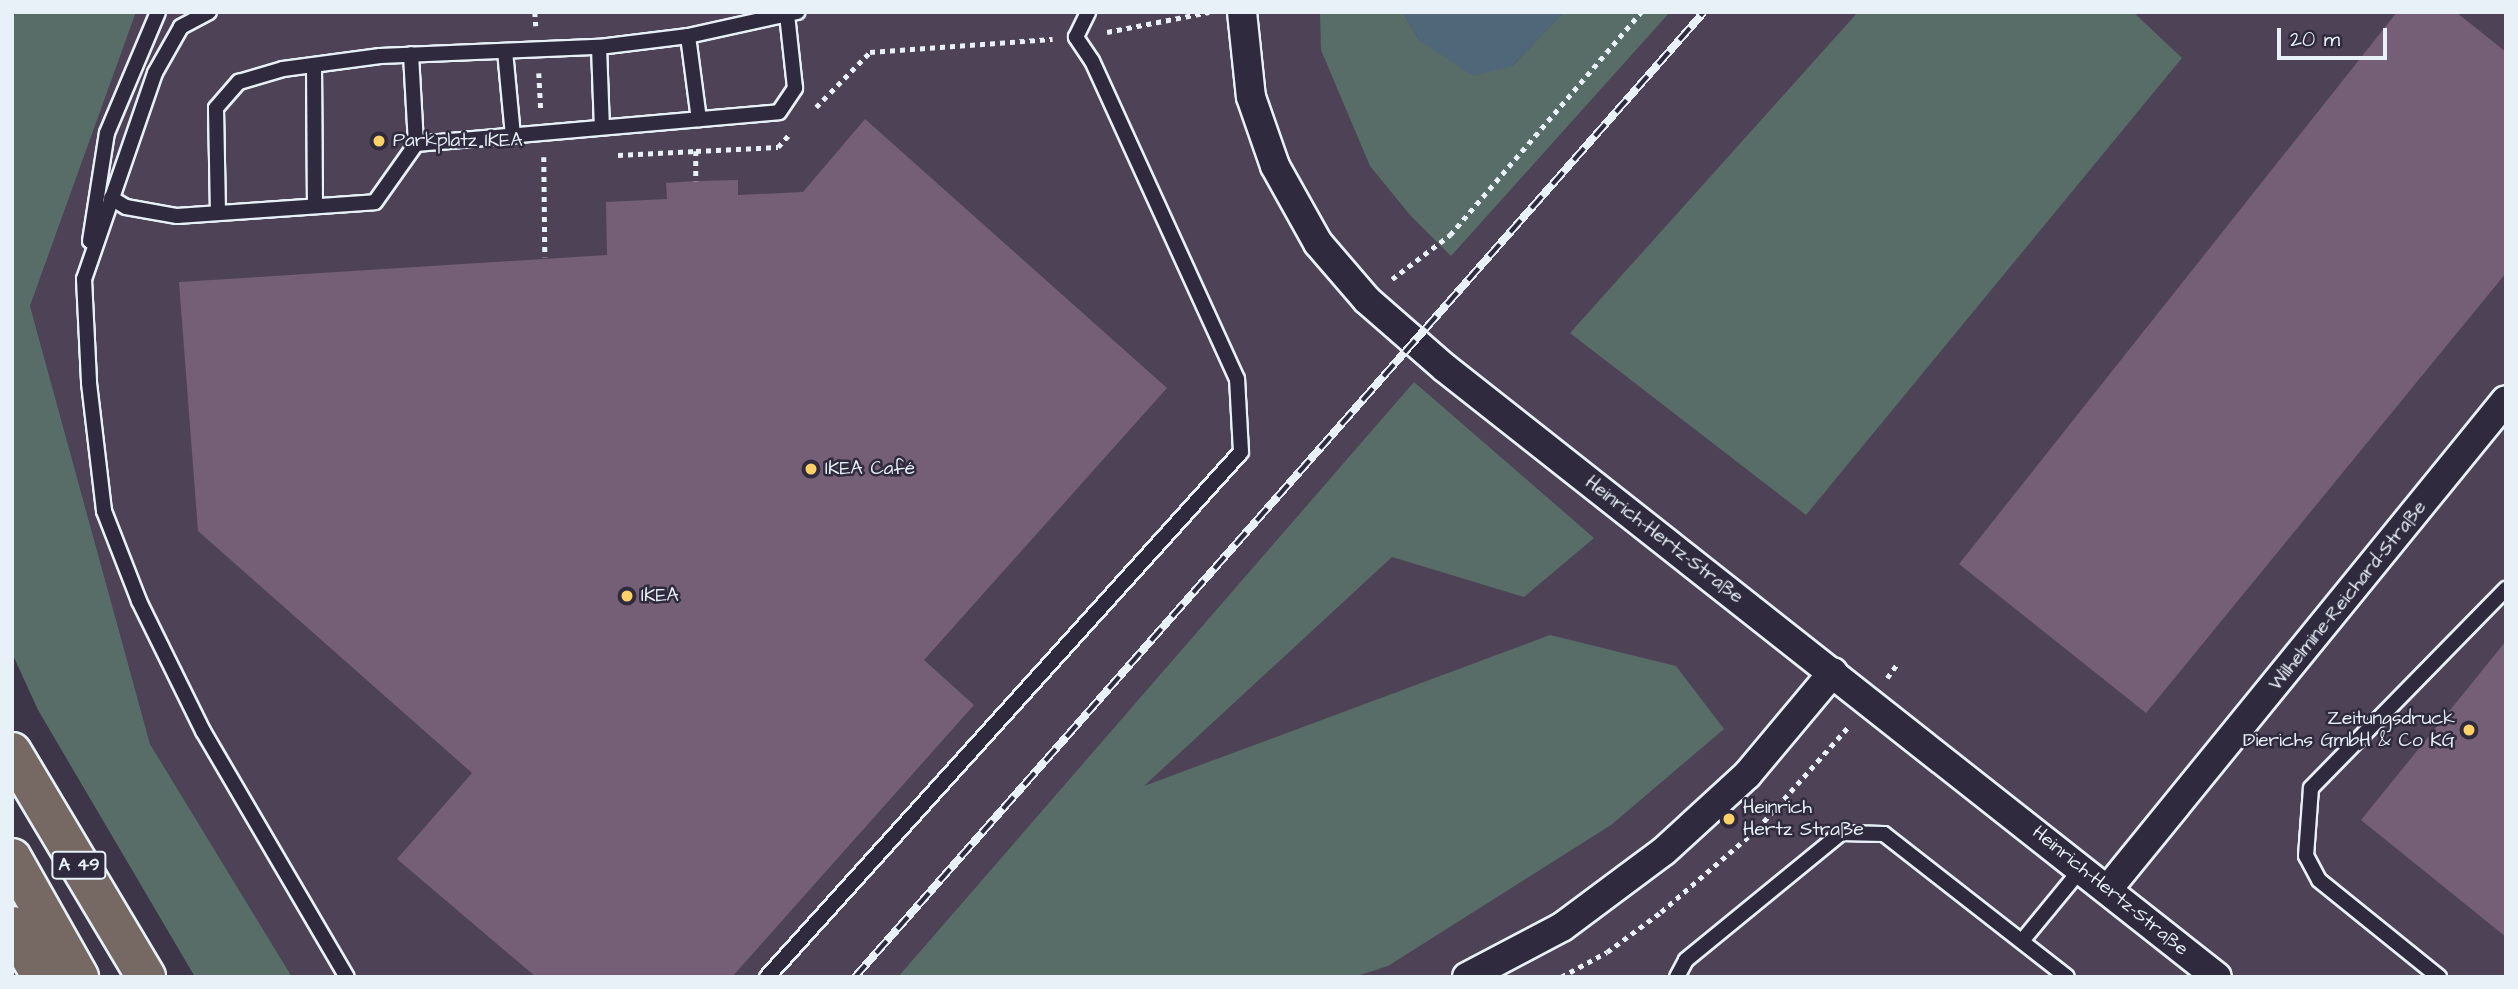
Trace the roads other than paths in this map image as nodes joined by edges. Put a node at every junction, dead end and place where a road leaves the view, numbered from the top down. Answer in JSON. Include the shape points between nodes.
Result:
{"nodes":[{"id":1,"x":158,"y":12,"type":"edge"},
{"id":2,"x":209,"y":12,"type":"edge"},
{"id":3,"x":1088,"y":12,"type":"edge"},
{"id":4,"x":1242,"y":12,"type":"edge"},
{"id":5,"x":792,"y":13,"type":"edge"},
{"id":6,"x":688,"y":36,"type":"junction"},
{"id":7,"x":599,"y":47,"type":"junction"},
{"id":8,"x":505,"y":51,"type":"junction"},
{"id":9,"x":411,"y":54,"type":"junction"},
{"id":10,"x":314,"y":65,"type":"junction"},
{"id":11,"x":699,"y":119,"type":"junction"},
{"id":12,"x":602,"y":127,"type":"junction"},
{"id":13,"x":513,"y":135,"type":"junction"},
{"id":14,"x":416,"y":144,"type":"junction"},
{"id":15,"x":111,"y":198,"type":"junction"},
{"id":16,"x":315,"y":206,"type":"junction"},
{"id":17,"x":218,"y":213,"type":"junction"},
{"id":18,"x":84,"y":279,"type":"junction"},
{"id":19,"x":2506,"y":400,"type":"edge"},
{"id":20,"x":2506,"y":589,"type":"edge"},
{"id":21,"x":1833,"y":672,"type":"junction"},
{"id":22,"x":12,"y":752,"type":"edge"},
{"id":23,"x":12,"y":858,"type":"edge"},
{"id":24,"x":2082,"y":868,"type":"junction"},
{"id":25,"x":2108,"y":889,"type":"junction"},
{"id":26,"x":12,"y":926,"type":"edge"},
{"id":27,"x":2022,"y":941,"type":"junction"},
{"id":28,"x":42,"y":977,"type":"edge"},
{"id":29,"x":79,"y":977,"type":"edge"},
{"id":30,"x":146,"y":977,"type":"edge"},
{"id":31,"x":347,"y":977,"type":"edge"},
{"id":32,"x":767,"y":977,"type":"edge"},
{"id":33,"x":1467,"y":977,"type":"edge"},
{"id":34,"x":1676,"y":977,"type":"edge"},
{"id":35,"x":2067,"y":977,"type":"edge"},
{"id":36,"x":2217,"y":977,"type":"edge"},
{"id":37,"x":2440,"y":977,"type":"edge"}],
"edges":[{"from":1,"to":18,"type":"lane","via":[[107,133]]},
{"from":2,"to":15,"type":"lane","via":[[181,27],[155,73]]},
{"from":3,"to":32,"type":"lane","via":[[1076,37],[1092,61],[1237,379],[1241,452]]},
{"from":4,"to":21,"type":"street","name":"Heinrich-Hertz-Straße","via":[[1251,97],[1275,166],[1318,243],[1367,300],[1445,368]]},
{"from":5,"to":6,"type":"lane"},
{"from":5,"to":11,"type":"lane","via":[[795,88],[779,112]]},
{"from":6,"to":7,"type":"lane"},
{"from":6,"to":11,"type":"lane"},
{"from":7,"to":8,"type":"lane"},
{"from":7,"to":12,"type":"lane"},
{"from":8,"to":9,"type":"lane"},
{"from":8,"to":13,"type":"lane"},
{"from":9,"to":10,"type":"lane"},
{"from":9,"to":14,"type":"lane"},
{"from":10,"to":16,"type":"lane"},
{"from":10,"to":17,"type":"lane","via":[[239,82],[216,108]]},
{"from":11,"to":12,"type":"lane"},
{"from":12,"to":13,"type":"lane"},
{"from":13,"to":14,"type":"lane"},
{"from":14,"to":16,"type":"lane","via":[[375,202]]},
{"from":15,"to":17,"type":"lane","via":[[126,207],[177,216]]},
{"from":15,"to":18,"type":"lane"},
{"from":16,"to":17,"type":"lane"},
{"from":18,"to":31,"type":"lane","via":[[89,383],[104,512],[139,601],[203,731]]},
{"from":19,"to":25,"type":"street","name":"Wilhelmine-Reichard-Straße"},
{"from":20,"to":37,"type":"lane","via":[[2311,788],[2306,856],[2319,880]]},
{"from":21,"to":24,"type":"street","name":"Heinrich-Hertz-Straße"},
{"from":21,"to":33,"type":"street","via":[[1747,775],[1664,851],[1562,927]]},
{"from":22,"to":30,"type":"highway","number":"A 49"},
{"from":23,"to":29,"type":"highway","number":"A 49"},
{"from":24,"to":25,"type":"street","name":"Heinrich-Hertz-Straße"},
{"from":24,"to":27,"type":"lane"},
{"from":25,"to":36,"type":"street","name":"Heinrich-Hertz-Straße"},
{"from":26,"to":28,"type":"highway"},
{"from":27,"to":34,"type":"lane","via":[[1884,834],[1841,833],[1686,960]]},
{"from":27,"to":35,"type":"lane"}]}
